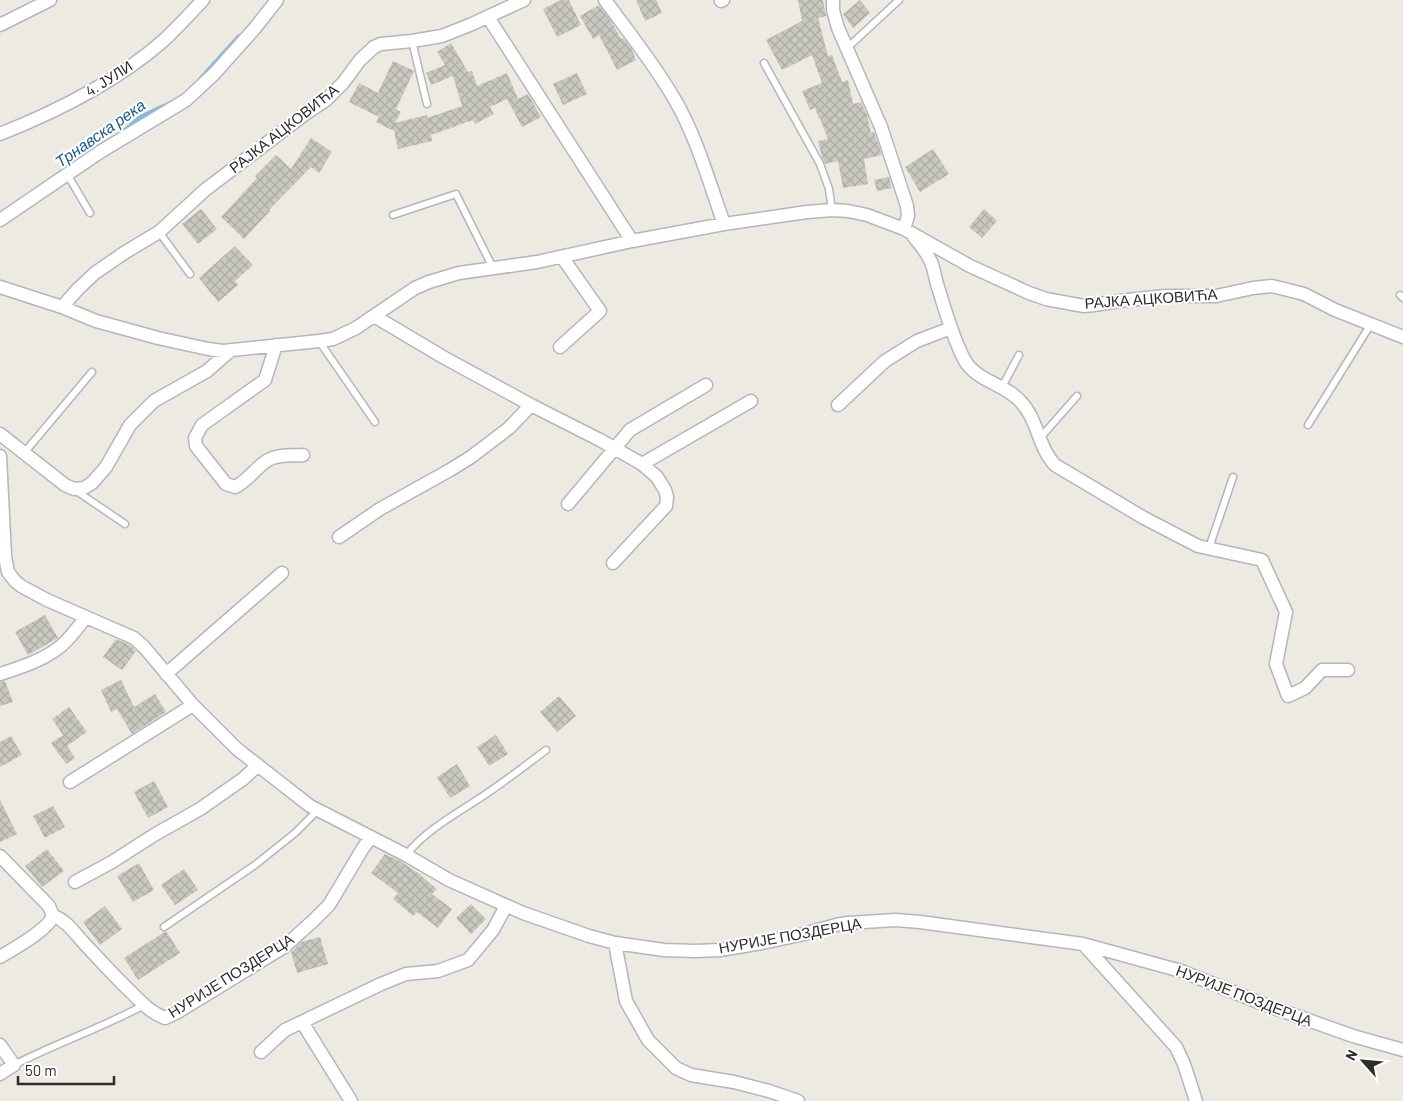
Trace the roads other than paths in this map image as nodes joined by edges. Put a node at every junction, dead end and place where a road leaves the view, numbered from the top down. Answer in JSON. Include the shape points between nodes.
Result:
{"nodes":[{"id":1,"x":50,"y":0,"type":"edge"},
{"id":2,"x":203,"y":0,"type":"edge"},
{"id":3,"x":277,"y":0,"type":"edge"},
{"id":4,"x":524,"y":0,"type":"edge"},
{"id":5,"x":605,"y":0,"type":"edge"},
{"id":6,"x":833,"y":0,"type":"edge"},
{"id":7,"x":899,"y":0,"type":"edge"},
{"id":8,"x":488,"y":17,"type":"junction"},
{"id":9,"x":0,"y":25,"type":"edge"},
{"id":10,"x":412,"y":41,"type":"junction"},
{"id":11,"x":846,"y":49,"type":"junction"},
{"id":12,"x":764,"y":64,"type":"dead end"},
{"id":13,"x":426,"y":104,"type":"dead end"},
{"id":14,"x":0,"y":134,"type":"edge"},
{"id":15,"x":67,"y":174,"type":"junction"},
{"id":16,"x":832,"y":210,"type":"junction"},
{"id":17,"x":90,"y":213,"type":"dead end"},
{"id":18,"x":393,"y":215,"type":"dead end"},
{"id":19,"x":0,"y":220,"type":"edge"},
{"id":20,"x":724,"y":224,"type":"junction"},
{"id":21,"x":907,"y":230,"type":"junction"},
{"id":22,"x":159,"y":232,"type":"junction"},
{"id":23,"x":632,"y":241,"type":"junction"},
{"id":24,"x":562,"y":258,"type":"junction"},
{"id":25,"x":493,"y":268,"type":"junction"},
{"id":26,"x":190,"y":274,"type":"dead end"},
{"id":27,"x":0,"y":287,"type":"edge"},
{"id":28,"x":62,"y":307,"type":"junction"},
{"id":29,"x":374,"y":316,"type":"junction"},
{"id":30,"x":1371,"y":324,"type":"junction"},
{"id":31,"x":951,"y":328,"type":"junction"},
{"id":32,"x":1403,"y":337,"type":"edge"},
{"id":33,"x":319,"y":341,"type":"junction"},
{"id":34,"x":276,"y":346,"type":"junction"},
{"id":35,"x":560,"y":347,"type":"dead end"},
{"id":36,"x":231,"y":350,"type":"junction"},
{"id":37,"x":1019,"y":356,"type":"dead end"},
{"id":38,"x":92,"y":372,"type":"dead end"},
{"id":39,"x":706,"y":385,"type":"dead end"},
{"id":40,"x":1002,"y":387,"type":"junction"},
{"id":41,"x":1078,"y":396,"type":"dead end"},
{"id":42,"x":751,"y":401,"type":"dead end"},
{"id":43,"x":531,"y":405,"type":"junction"},
{"id":44,"x":838,"y":405,"type":"dead end"},
{"id":45,"x":375,"y":422,"type":"dead end"},
{"id":46,"x":1308,"y":425,"type":"dead end"},
{"id":47,"x":0,"y":434,"type":"edge"},
{"id":48,"x":1040,"y":438,"type":"junction"},
{"id":49,"x":614,"y":448,"type":"junction"},
{"id":50,"x":24,"y":453,"type":"junction"},
{"id":51,"x":303,"y":455,"type":"dead end"},
{"id":52,"x":0,"y":456,"type":"edge"},
{"id":53,"x":642,"y":464,"type":"junction"},
{"id":54,"x":1234,"y":477,"type":"dead end"},
{"id":55,"x":79,"y":489,"type":"junction"},
{"id":56,"x":568,"y":504,"type":"dead end"},
{"id":57,"x":125,"y":524,"type":"dead end"},
{"id":58,"x":339,"y":537,"type":"dead end"},
{"id":59,"x":1209,"y":548,"type":"junction"},
{"id":60,"x":613,"y":563,"type":"dead end"},
{"id":61,"x":282,"y":574,"type":"dead end"},
{"id":62,"x":4,"y":576,"type":"edge"},
{"id":63,"x":86,"y":617,"type":"junction"},
{"id":64,"x":1348,"y":670,"type":"dead end"},
{"id":65,"x":0,"y":674,"type":"edge"},
{"id":66,"x":166,"y":674,"type":"junction"},
{"id":67,"x":193,"y":705,"type":"junction"},
{"id":68,"x":546,"y":750,"type":"dead end"},
{"id":69,"x":258,"y":765,"type":"junction"},
{"id":70,"x":70,"y":782,"type":"dead end"},
{"id":71,"x":317,"y":811,"type":"junction"},
{"id":72,"x":371,"y":837,"type":"junction"},
{"id":73,"x":406,"y":855,"type":"junction"},
{"id":74,"x":0,"y":856,"type":"edge"},
{"id":75,"x":76,"y":882,"type":"dead end"},
{"id":76,"x":506,"y":906,"type":"junction"},
{"id":77,"x":53,"y":916,"type":"junction"},
{"id":78,"x":164,"y":928,"type":"dead end"},
{"id":79,"x":615,"y":943,"type":"junction"},
{"id":80,"x":1083,"y":944,"type":"junction"},
{"id":81,"x":0,"y":957,"type":"edge"},
{"id":82,"x":144,"y":1005,"type":"junction"},
{"id":83,"x":302,"y":1022,"type":"junction"},
{"id":84,"x":0,"y":1045,"type":"edge"},
{"id":85,"x":1403,"y":1050,"type":"edge"},
{"id":86,"x":261,"y":1052,"type":"dead end"},
{"id":87,"x":14,"y":1065,"type":"junction"},
{"id":88,"x":0,"y":1074,"type":"edge"},
{"id":89,"x":351,"y":1101,"type":"edge"},
{"id":90,"x":798,"y":1101,"type":"edge"},
{"id":91,"x":1196,"y":1101,"type":"edge"}],
"edges":[{"from":1,"to":9,"type":"street"},
{"from":2,"to":14,"type":"street","name":"4. ЈУЛИ","via":[[163,41],[112,78],[65,106]]},
{"from":3,"to":15,"type":"street","via":[[197,91]]},
{"from":4,"to":8,"type":"street","name":"РАЈКА АЦКОВИЋА"},
{"from":5,"to":20,"type":"street","via":[[675,100],[695,142]]},
{"from":6,"to":11,"type":"street","via":[[834,18]]},
{"from":7,"to":11,"type":"lane"},
{"from":8,"to":10,"type":"street","name":"РАЈКА АЦКОВИЋА","via":[[442,36]]},
{"from":8,"to":23,"type":"street"},
{"from":10,"to":13,"type":"lane"},
{"from":10,"to":22,"type":"street","name":"РАЈКА АЦКОВИЋА","via":[[374,47],[326,100],[205,190]]},
{"from":11,"to":21,"type":"street","via":[[881,127],[907,206]]},
{"from":12,"to":16,"type":"lane","via":[[820,164]]},
{"from":15,"to":17,"type":"lane"},
{"from":15,"to":19,"type":"street"},
{"from":16,"to":20,"type":"street","name":"РАЈКА АЦКОВИЋА"},
{"from":16,"to":21,"type":"street","name":"РАЈКА АЦКОВИЋА","via":[[867,215]]},
{"from":18,"to":25,"type":"lane","via":[[456,194]]},
{"from":20,"to":23,"type":"street","name":"РАЈКА АЦКОВИЋА"},
{"from":21,"to":30,"type":"street","name":"РАЈКА АЦКОВИЋА","via":[[970,266],[1046,299],[1084,306],[1165,296],[1216,296],[1272,286],[1304,294]]},
{"from":21,"to":31,"type":"street","via":[[931,261]]},
{"from":22,"to":26,"type":"lane"},
{"from":22,"to":28,"type":"street","name":"РАЈКА АЦКОВИЋА","via":[[95,273]]},
{"from":23,"to":24,"type":"street","name":"РАЈКА АЦКОВИЋА"},
{"from":24,"to":25,"type":"street","name":"РАЈКА АЦКОВИЋА"},
{"from":24,"to":35,"type":"street","via":[[600,311]]},
{"from":25,"to":29,"type":"street","name":"РАЈКА АЦКОВИЋА","via":[[429,282]]},
{"from":27,"to":28,"type":"street","name":"РАЈКА АЦКОВИЋА"},
{"from":28,"to":36,"type":"street","name":"РАЈКА АЦКОВИЋА","via":[[96,321],[158,338],[208,349]]},
{"from":29,"to":33,"type":"street","name":"РАЈКА АЦКОВИЋА","via":[[333,339]]},
{"from":29,"to":43,"type":"street"},
{"from":30,"to":32,"type":"street","name":"РАЈКА АЦКОВИЋА"},
{"from":30,"to":46,"type":"lane"},
{"from":31,"to":40,"type":"street","via":[[970,369]]},
{"from":31,"to":44,"type":"street","via":[[917,341],[885,361]]},
{"from":33,"to":34,"type":"street","name":"РАЈКА АЦКОВИЋА"},
{"from":33,"to":45,"type":"lane"},
{"from":34,"to":36,"type":"street","name":"РАЈКА АЦКОВИЋА"},
{"from":34,"to":51,"type":"street","via":[[264,380],[202,425],[195,438],[196,446],[226,484],[235,487],[243,484],[269,459]]},
{"from":36,"to":55,"type":"street","via":[[207,371],[154,401],[130,425],[106,467],[92,483]]},
{"from":37,"to":40,"type":"lane"},
{"from":38,"to":50,"type":"lane"},
{"from":39,"to":49,"type":"street","via":[[630,430]]},
{"from":40,"to":48,"type":"street","via":[[1021,402]]},
{"from":41,"to":48,"type":"lane"},
{"from":42,"to":53,"type":"street"},
{"from":43,"to":49,"type":"street"},
{"from":43,"to":58,"type":"street","via":[[509,428],[471,456],[380,508]]},
{"from":47,"to":50,"type":"street"},
{"from":48,"to":59,"type":"street","via":[[1046,455],[1061,470],[1177,536]]},
{"from":49,"to":53,"type":"street"},
{"from":49,"to":56,"type":"street"},
{"from":50,"to":55,"type":"street","via":[[66,485]]},
{"from":52,"to":62,"type":"street","name":"НУРИЈЕ ПОЗДЕРЦА"},
{"from":53,"to":60,"type":"street","via":[[660,481],[667,503]]},
{"from":54,"to":59,"type":"lane"},
{"from":55,"to":57,"type":"lane"},
{"from":59,"to":64,"type":"street","via":[[1262,560],[1286,612],[1276,664],[1288,696],[1305,688],[1322,670]]},
{"from":61,"to":66,"type":"street"},
{"from":62,"to":63,"type":"street","name":"НУРИЈЕ ПОЗДЕРЦА"},
{"from":63,"to":65,"type":"street","via":[[58,649]]},
{"from":63,"to":66,"type":"street","name":"НУРИЈЕ ПОЗДЕРЦА","via":[[134,638]]},
{"from":66,"to":67,"type":"street","name":"НУРИЈЕ ПОЗДЕРЦА"},
{"from":67,"to":69,"type":"street","name":"НУРИЈЕ ПОЗДЕРЦА"},
{"from":67,"to":70,"type":"street"},
{"from":68,"to":73,"type":"lane","via":[[431,830]]},
{"from":69,"to":71,"type":"street","name":"НУРИЈЕ ПОЗДЕРЦА"},
{"from":69,"to":75,"type":"street","via":[[243,780],[206,804]]},
{"from":71,"to":72,"type":"street","name":"НУРИЈЕ ПОЗДЕРЦА"},
{"from":71,"to":78,"type":"lane","via":[[255,866]]},
{"from":72,"to":73,"type":"street","name":"НУРИЈЕ ПОЗДЕРЦА"},
{"from":72,"to":82,"type":"street","name":"НУРИЈЕ ПОЗДЕРЦА","via":[[329,905],[284,947],[165,1018]]},
{"from":73,"to":76,"type":"street","name":"НУРИЈЕ ПОЗДЕРЦА","via":[[449,880]]},
{"from":74,"to":77,"type":"street","name":"НУРИЈЕ ПОЗДЕРЦА","via":[[49,906]]},
{"from":76,"to":79,"type":"street","name":"НУРИЈЕ ПОЗДЕРЦА"},
{"from":76,"to":83,"type":"street","via":[[493,930],[468,960],[438,971],[406,974]]},
{"from":77,"to":81,"type":"street","via":[[37,933]]},
{"from":77,"to":82,"type":"street","name":"НУРИЈЕ ПОЗДЕРЦА","via":[[60,918]]},
{"from":79,"to":80,"type":"street","name":"НУРИЈЕ ПОЗДЕРЦА","via":[[681,951],[720,950],[779,940],[836,925],[896,920]]},
{"from":79,"to":90,"type":"street","via":[[626,1001],[648,1040],[676,1068],[691,1075],[743,1084]]},
{"from":80,"to":85,"type":"street","name":"НУРИЈЕ ПОЗДЕРЦА","via":[[1181,971],[1326,1027]]},
{"from":80,"to":91,"type":"street","via":[[1176,1047]]},
{"from":82,"to":87,"type":"lane"},
{"from":83,"to":86,"type":"street","via":[[285,1030]]},
{"from":83,"to":89,"type":"street"},
{"from":84,"to":87,"type":"street"},
{"from":87,"to":88,"type":"street"}]}
